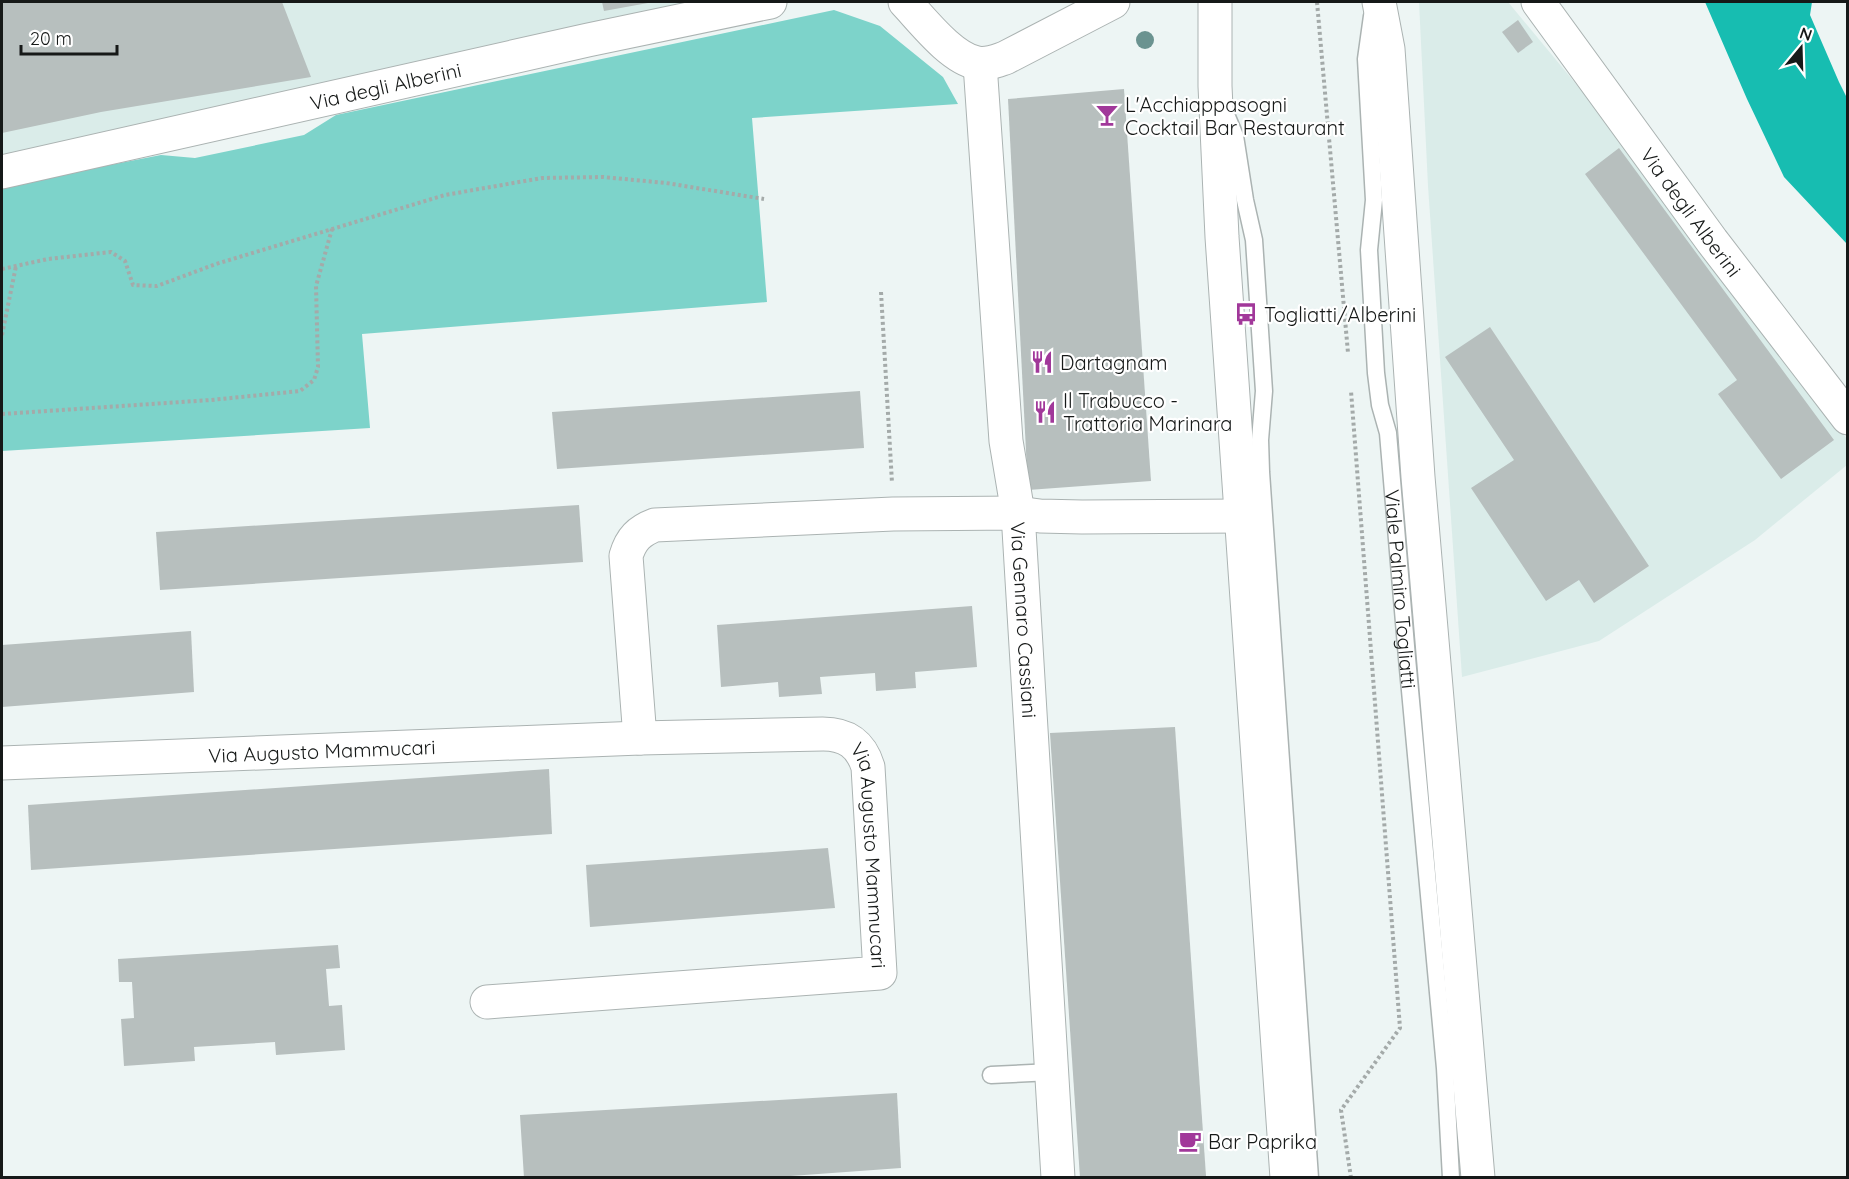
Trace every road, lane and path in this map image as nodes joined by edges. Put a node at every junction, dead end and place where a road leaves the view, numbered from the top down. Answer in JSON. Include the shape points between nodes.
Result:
{"nodes":[{"id":1,"x":770,"y":2,"type":"edge"},
{"id":2,"x":905,"y":2,"type":"edge"},
{"id":3,"x":1113,"y":2,"type":"edge"},
{"id":4,"x":1215,"y":2,"type":"edge"},
{"id":5,"x":1317,"y":2,"type":"edge"},
{"id":6,"x":1374,"y":2,"type":"edge"},
{"id":7,"x":1379,"y":2,"type":"edge"},
{"id":8,"x":1538,"y":2,"type":"edge"},
{"id":9,"x":980,"y":64,"type":"junction"},
{"id":10,"x":1215,"y":87,"type":"junction"},
{"id":11,"x":2,"y":172,"type":"edge"},
{"id":12,"x":765,"y":199,"type":"dead end"},
{"id":13,"x":332,"y":228,"type":"junction"},
{"id":14,"x":16,"y":266,"type":"junction"},
{"id":15,"x":2,"y":268,"type":"edge"},
{"id":16,"x":881,"y":292,"type":"dead end"},
{"id":17,"x":2,"y":335,"type":"edge"},
{"id":18,"x":1349,"y":364,"type":"dead end"},
{"id":19,"x":1351,"y":386,"type":"dead end"},
{"id":20,"x":2,"y":414,"type":"edge"},
{"id":21,"x":1848,"y":418,"type":"edge"},
{"id":22,"x":1018,"y":513,"type":"junction"},
{"id":23,"x":893,"y":514,"type":"junction"},
{"id":24,"x":1242,"y":516,"type":"junction"},
{"id":25,"x":640,"y":738,"type":"junction"},
{"id":26,"x":2,"y":763,"type":"edge"},
{"id":27,"x":487,"y":1002,"type":"dead end"},
{"id":28,"x":1052,"y":1072,"type":"junction"},
{"id":29,"x":991,"y":1075,"type":"dead end"},
{"id":30,"x":1058,"y":1178,"type":"edge"},
{"id":31,"x":1287,"y":1178,"type":"edge"},
{"id":32,"x":1310,"y":1178,"type":"edge"},
{"id":33,"x":1351,"y":1178,"type":"edge"},
{"id":34,"x":1450,"y":1178,"type":"edge"},
{"id":35,"x":1478,"y":1178,"type":"edge"}],
"edges":[{"from":1,"to":11,"type":"street","name":"Via degli Alberini"},
{"from":2,"to":9,"type":"street","via":[[958,54]]},
{"from":3,"to":9,"type":"street","via":[[1005,58]]},
{"from":4,"to":10,"type":"street"},
{"from":5,"to":18,"type":"path"},
{"from":6,"to":34,"type":"lane","name":"Viale Palmiro Togliatti","via":[[1366,59],[1374,200],[1369,250],[1371,306],[1380,405],[1388,433],[1445,1068]]},
{"from":7,"to":35,"type":"street","name":"Viale Palmiro Togliatti","via":[[1388,49],[1418,477]]},
{"from":8,"to":21,"type":"street","name":"Via degli Alberini","via":[[1712,241]]},
{"from":9,"to":22,"type":"street","name":"Via Gennaro Cassiani","via":[[1006,441]]},
{"from":10,"to":24,"type":"street"},
{"from":10,"to":32,"type":"lane","via":[[1235,136],[1254,240],[1264,391],[1262,484]]},
{"from":12,"to":13,"type":"path","via":[[603,177],[542,178],[445,195]]},
{"from":13,"to":14,"type":"path","via":[[156,286],[133,285],[125,261],[111,252]]},
{"from":13,"to":20,"type":"path","via":[[316,286],[318,367],[314,380],[300,391]]},
{"from":14,"to":15,"type":"path"},
{"from":14,"to":17,"type":"path"},
{"from":16,"to":23,"type":"path"},
{"from":19,"to":33,"type":"path","via":[[1400,1028],[1341,1110]]},
{"from":22,"to":23,"type":"street"},
{"from":22,"to":24,"type":"street","via":[[1082,517]]},
{"from":22,"to":28,"type":"street","name":"Via Gennaro Cassiani"},
{"from":23,"to":25,"type":"street","via":[[655,525],[636,536],[626,556]]},
{"from":24,"to":31,"type":"street"},
{"from":25,"to":26,"type":"street","name":"Via Augusto Mammucari"},
{"from":25,"to":27,"type":"street","name":"Via Augusto Mammucari","via":[[835,734],[857,745],[868,767],[880,974]]},
{"from":28,"to":29,"type":"lane"},
{"from":28,"to":30,"type":"street","name":"Via Gennaro Cassiani"}]}
